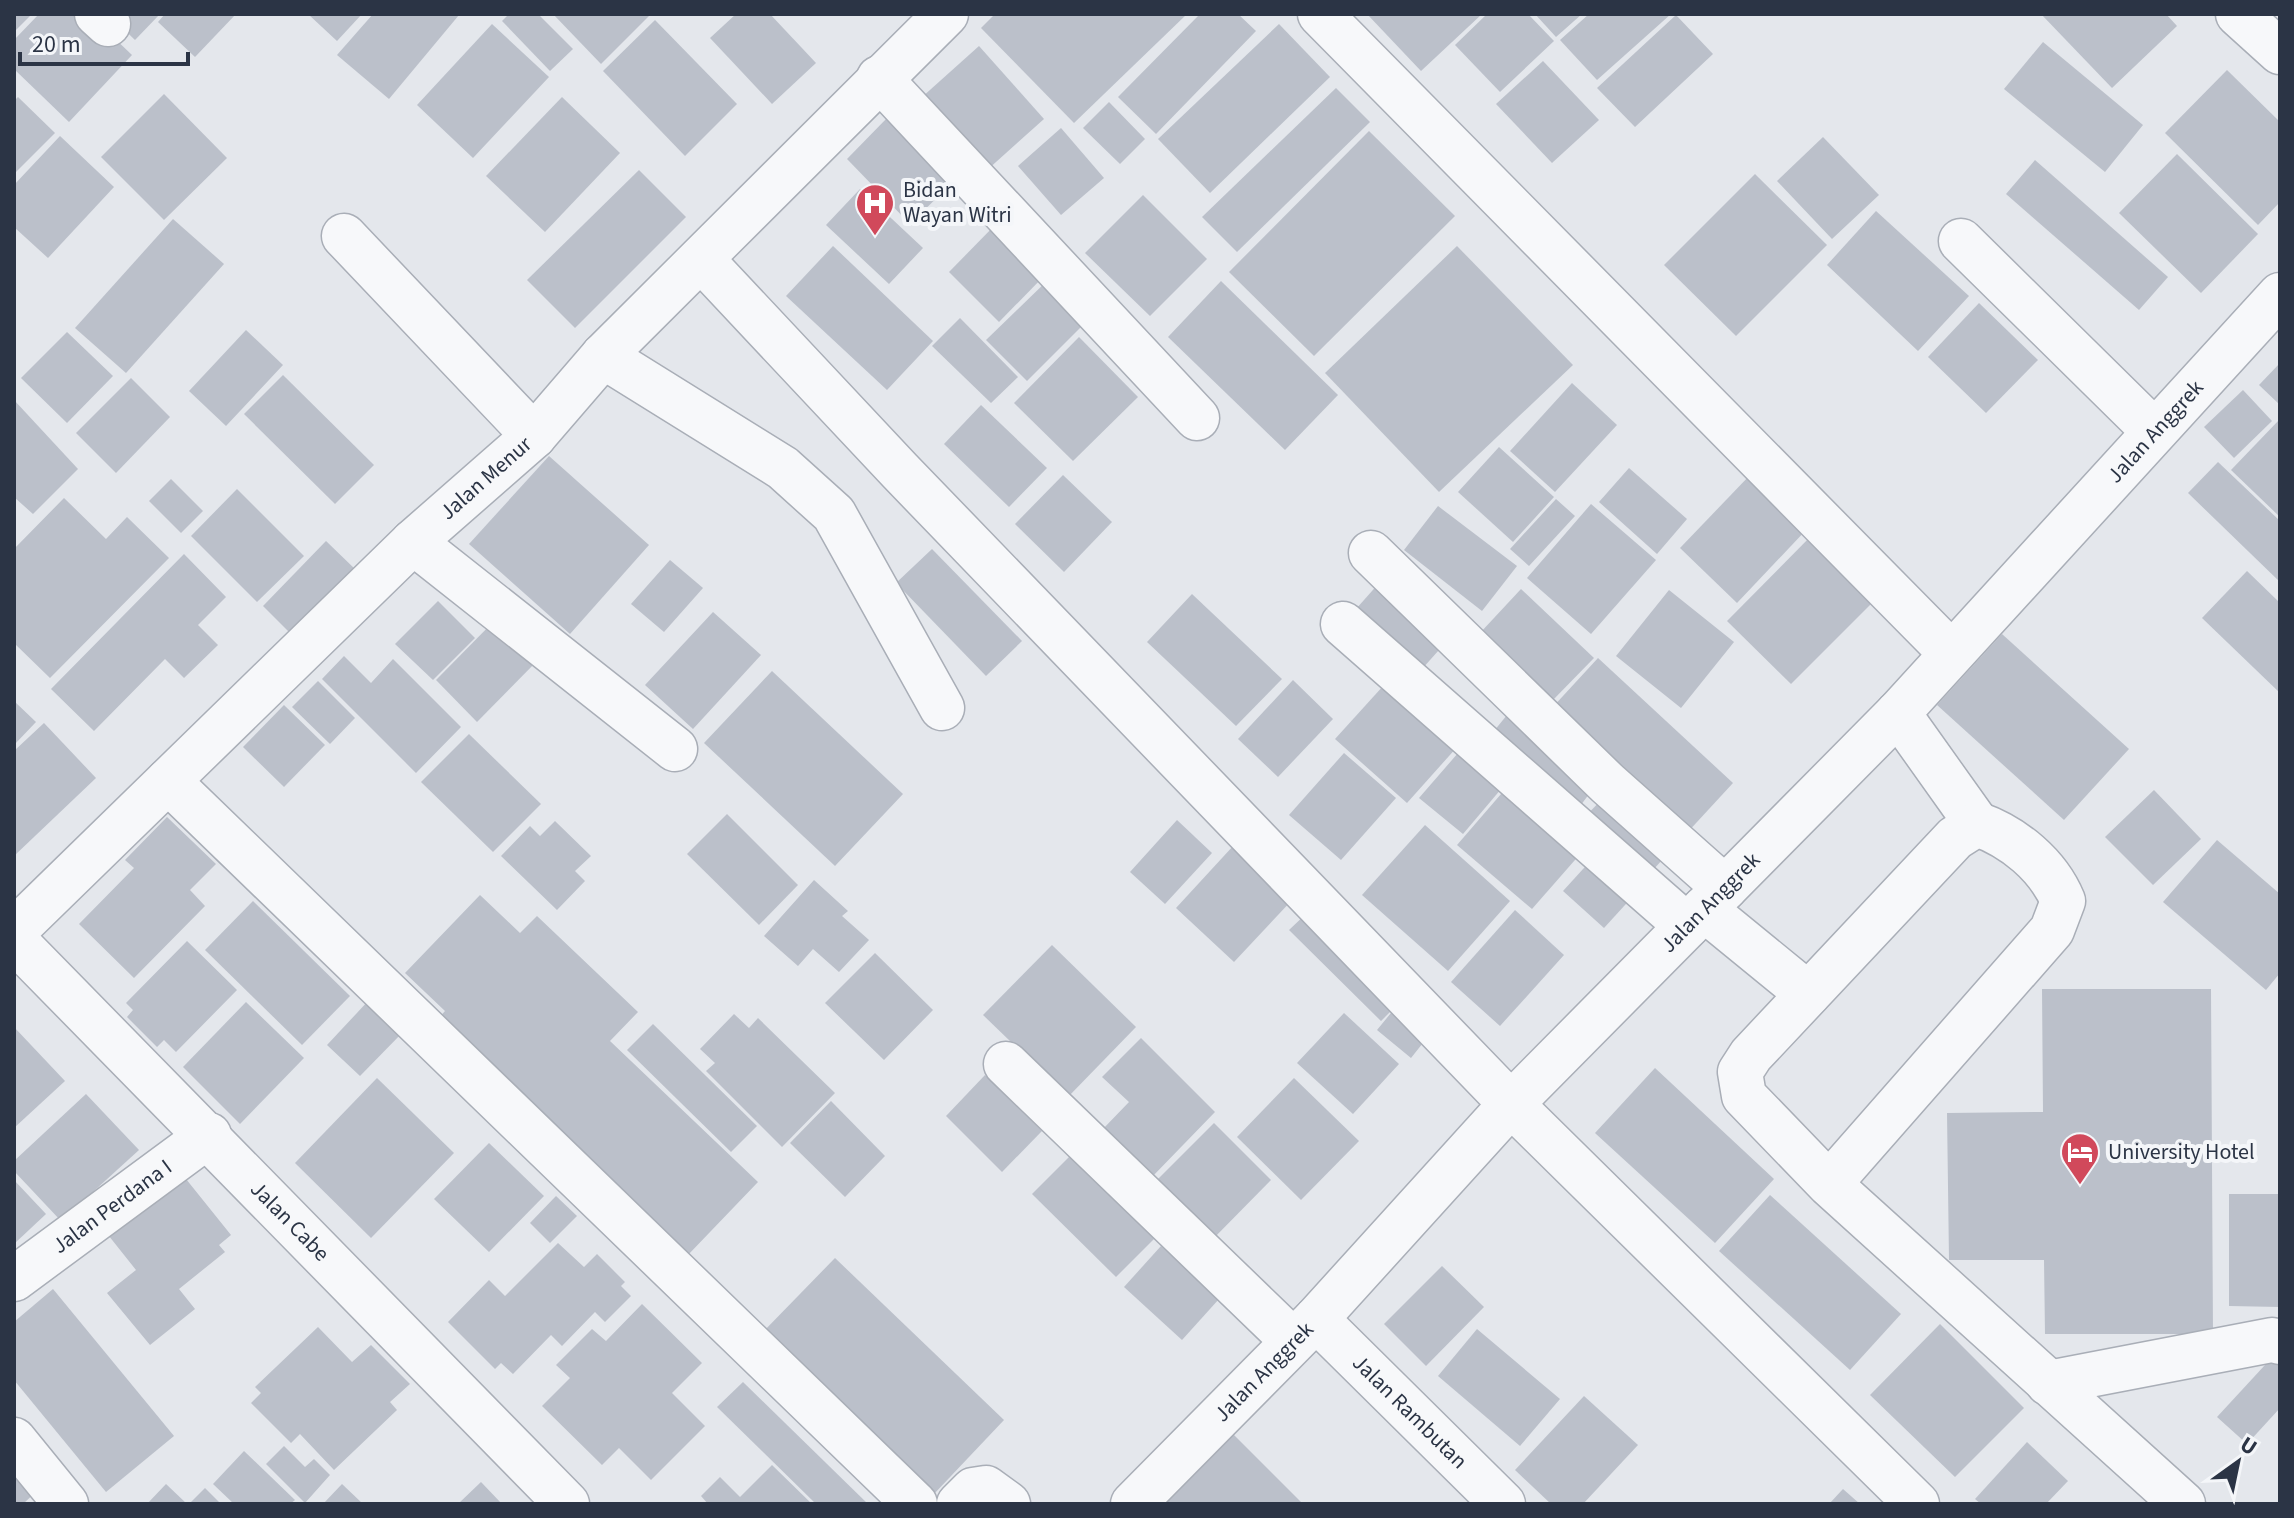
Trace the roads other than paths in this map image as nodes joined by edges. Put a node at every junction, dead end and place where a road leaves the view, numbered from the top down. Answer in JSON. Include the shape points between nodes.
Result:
{"nodes":[{"id":1,"x":946,"y":14,"type":"edge"},
{"id":2,"x":1320,"y":14,"type":"edge"},
{"id":3,"x":2238,"y":14,"type":"edge"},
{"id":4,"x":2280,"y":52,"type":"edge"},
{"id":5,"x":879,"y":78,"type":"junction"},
{"id":6,"x":344,"y":236,"type":"dead end"},
{"id":7,"x":1961,"y":241,"type":"dead end"},
{"id":8,"x":701,"y":259,"type":"junction"},
{"id":9,"x":2280,"y":295,"type":"edge"},
{"id":10,"x":603,"y":356,"type":"junction"},
{"id":11,"x":1197,"y":418,"type":"dead end"},
{"id":12,"x":2154,"y":431,"type":"junction"},
{"id":13,"x":534,"y":436,"type":"junction"},
{"id":14,"x":413,"y":542,"type":"junction"},
{"id":15,"x":1371,"y":553,"type":"dead end"},
{"id":16,"x":1343,"y":624,"type":"dead end"},
{"id":17,"x":1950,"y":652,"type":"junction"},
{"id":18,"x":942,"y":708,"type":"dead end"},
{"id":19,"x":1898,"y":713,"type":"junction"},
{"id":20,"x":675,"y":749,"type":"dead end"},
{"id":21,"x":168,"y":781,"type":"junction"},
{"id":22,"x":1977,"y":824,"type":"junction"},
{"id":23,"x":1705,"y":908,"type":"junction"},
{"id":24,"x":14,"y":931,"type":"edge"},
{"id":25,"x":14,"y":940,"type":"edge"},
{"id":26,"x":1808,"y":994,"type":"junction"},
{"id":27,"x":1006,"y":1064,"type":"dead end"},
{"id":28,"x":1511,"y":1104,"type":"junction"},
{"id":29,"x":209,"y":1135,"type":"junction"},
{"id":30,"x":1829,"y":1184,"type":"junction"},
{"id":31,"x":14,"y":1279,"type":"edge"},
{"id":32,"x":1305,"y":1330,"type":"junction"},
{"id":33,"x":2280,"y":1342,"type":"edge"},
{"id":34,"x":2048,"y":1383,"type":"junction"},
{"id":35,"x":14,"y":1440,"type":"edge"},
{"id":36,"x":66,"y":1504,"type":"edge"},
{"id":37,"x":567,"y":1504,"type":"edge"},
{"id":38,"x":915,"y":1504,"type":"edge"},
{"id":39,"x":959,"y":1504,"type":"edge"},
{"id":40,"x":1008,"y":1504,"type":"edge"},
{"id":41,"x":1133,"y":1504,"type":"edge"},
{"id":42,"x":1503,"y":1504,"type":"edge"},
{"id":43,"x":1917,"y":1504,"type":"edge"},
{"id":44,"x":2183,"y":1504,"type":"edge"}],
"edges":[{"from":1,"to":5,"type":"street","name":"Jalan Menur"},
{"from":2,"to":17,"type":"street"},
{"from":3,"to":4,"type":"street"},
{"from":5,"to":8,"type":"street","name":"Jalan Menur"},
{"from":5,"to":11,"type":"street"},
{"from":6,"to":13,"type":"street"},
{"from":7,"to":12,"type":"street"},
{"from":8,"to":10,"type":"street","name":"Jalan Menur"},
{"from":8,"to":28,"type":"street"},
{"from":9,"to":12,"type":"street","name":"Jalan Anggrek"},
{"from":10,"to":13,"type":"street","name":"Jalan Menur"},
{"from":10,"to":18,"type":"street","via":[[783,468],[834,514]]},
{"from":12,"to":17,"type":"street","name":"Jalan Anggrek"},
{"from":13,"to":14,"type":"street","name":"Jalan Menur"},
{"from":14,"to":20,"type":"street"},
{"from":14,"to":21,"type":"street","name":"Jalan Menur"},
{"from":15,"to":23,"type":"street","via":[[1607,783]]},
{"from":16,"to":23,"type":"street"},
{"from":17,"to":19,"type":"street","name":"Jalan Anggrek"},
{"from":19,"to":22,"type":"street"},
{"from":19,"to":23,"type":"street","name":"Jalan Anggrek"},
{"from":21,"to":24,"type":"street","name":"Jalan Menur"},
{"from":21,"to":38,"type":"street"},
{"from":22,"to":26,"type":"street","via":[[1955,838]]},
{"from":22,"to":30,"type":"street","via":[[2005,834],[2054,880],[2063,901],[2052,930]]},
{"from":23,"to":26,"type":"street"},
{"from":23,"to":28,"type":"street","name":"Jalan Anggrek"},
{"from":25,"to":29,"type":"street","name":"Jalan Cabe"},
{"from":26,"to":30,"type":"street","via":[[1740,1072],[1744,1096]]},
{"from":27,"to":32,"type":"street","name":"Jalan Rambutan"},
{"from":28,"to":32,"type":"street","name":"Jalan Anggrek"},
{"from":28,"to":43,"type":"street"},
{"from":29,"to":31,"type":"street","name":"Jalan Perdana I"},
{"from":29,"to":37,"type":"street","name":"Jalan Cabe"},
{"from":30,"to":34,"type":"street"},
{"from":32,"to":41,"type":"street","name":"Jalan Anggrek"},
{"from":32,"to":42,"type":"street","name":"Jalan Rambutan"},
{"from":33,"to":34,"type":"street"},
{"from":34,"to":44,"type":"street"},
{"from":35,"to":36,"type":"street"},
{"from":39,"to":40,"type":"street","via":[[973,1490],[986,1488]]}]}
